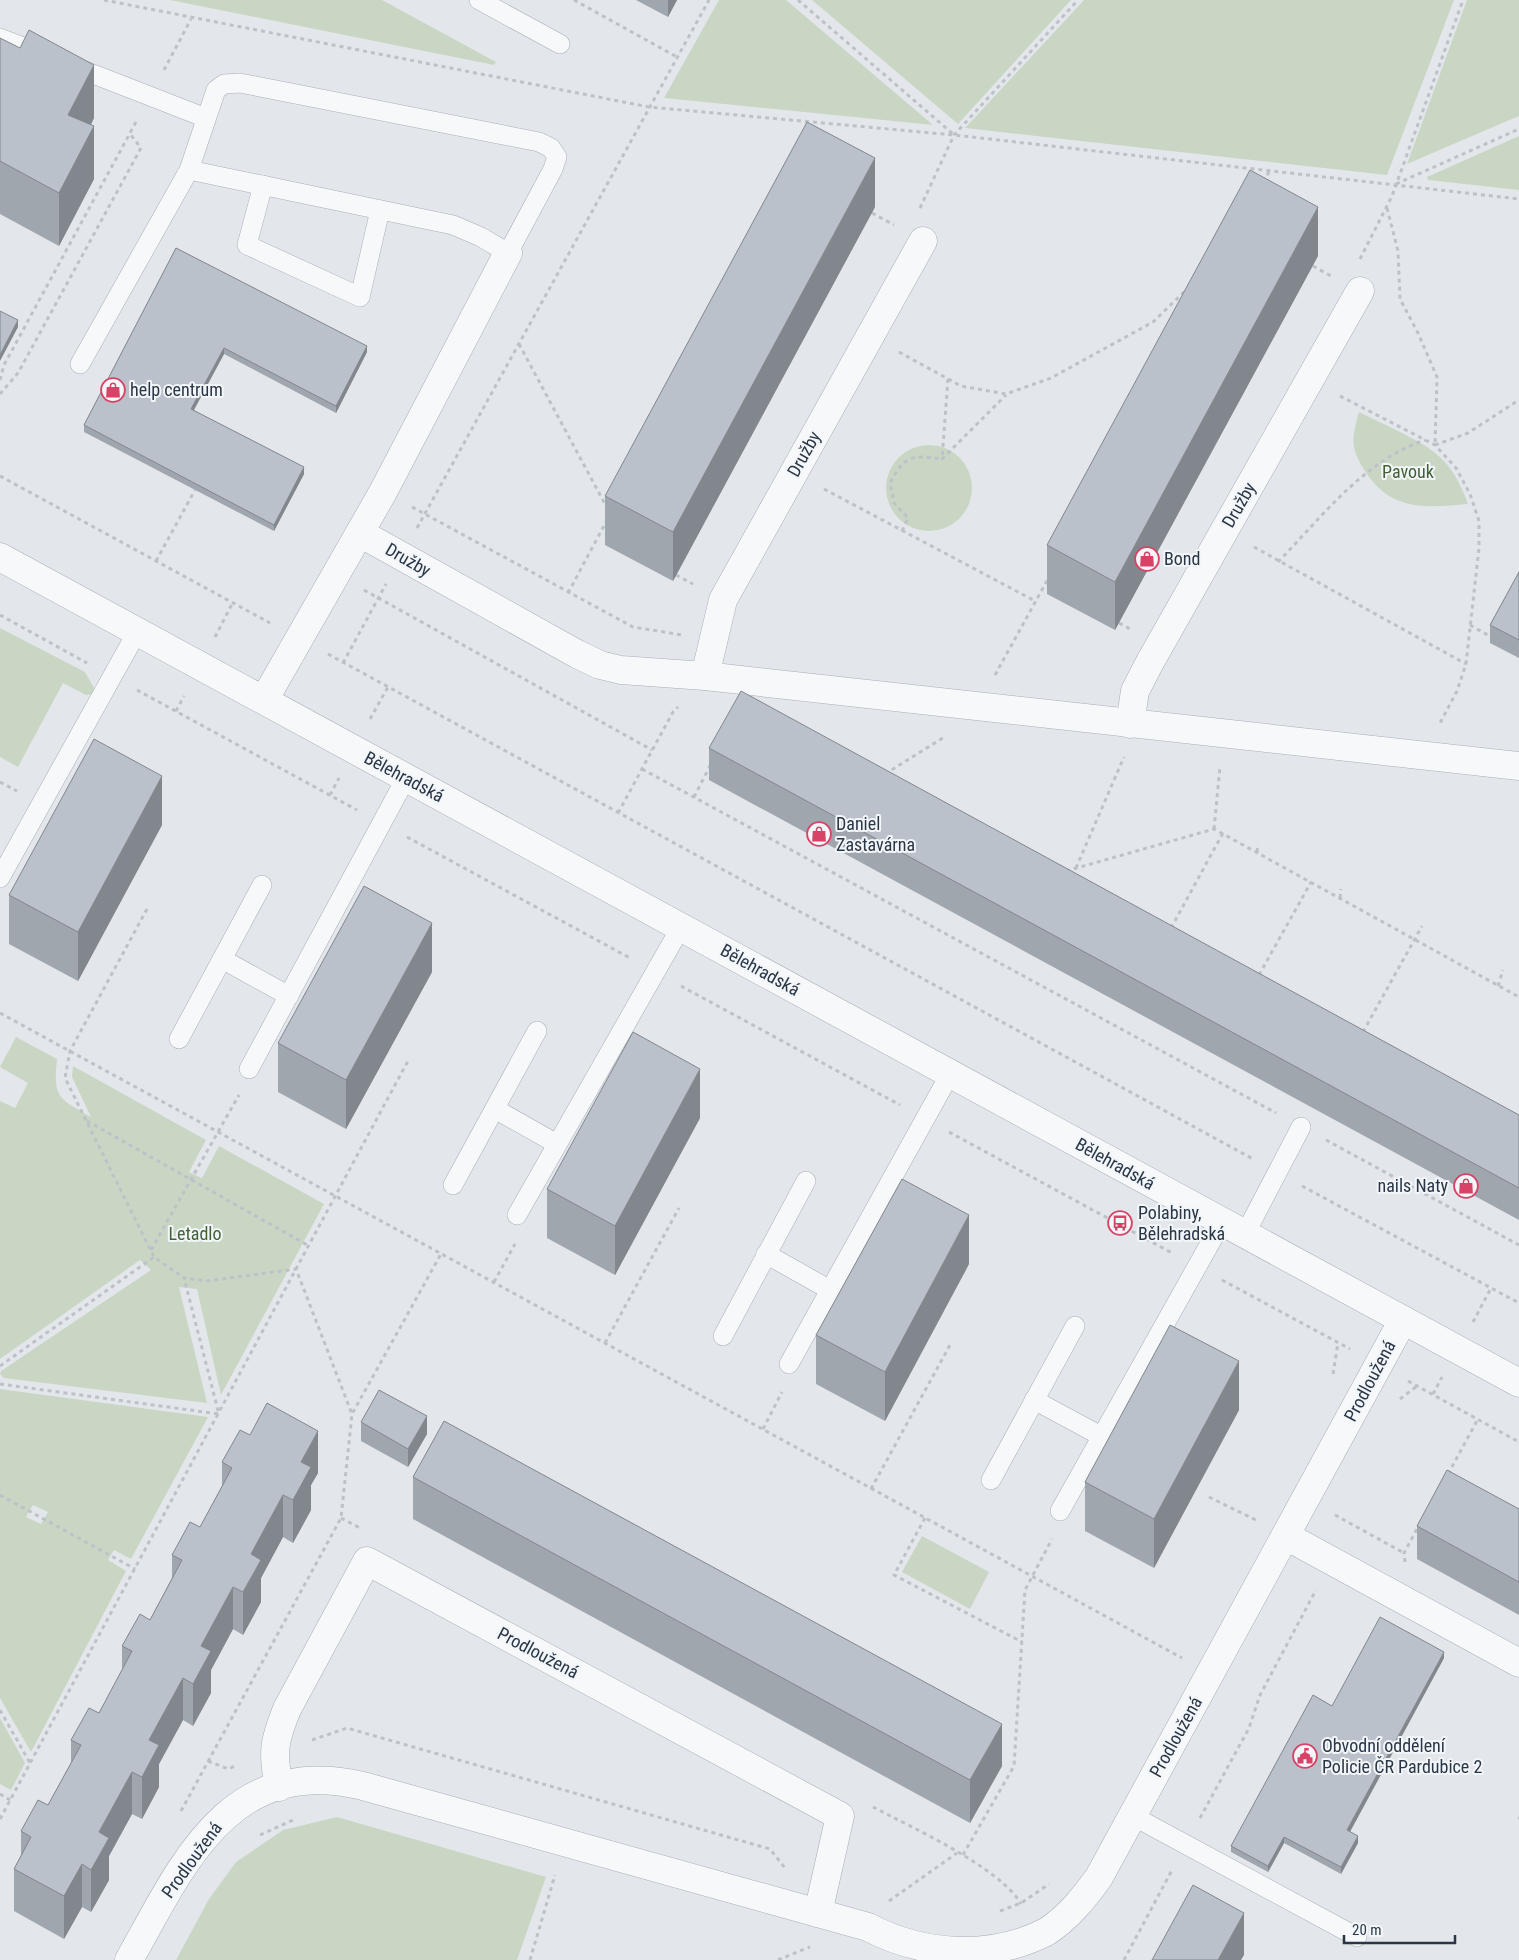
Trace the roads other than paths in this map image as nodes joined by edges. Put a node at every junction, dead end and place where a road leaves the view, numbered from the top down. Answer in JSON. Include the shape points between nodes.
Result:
{"nodes":[{"id":1,"x":479,"y":0,"type":"edge"},
{"id":2,"x":0,"y":38,"type":"edge"},
{"id":3,"x":560,"y":44,"type":"dead end"},
{"id":4,"x":206,"y":118,"type":"junction"},
{"id":5,"x":189,"y":170,"type":"junction"},
{"id":6,"x":263,"y":186,"type":"junction"},
{"id":7,"x":380,"y":210,"type":"junction"},
{"id":8,"x":923,"y":241,"type":"dead end"},
{"id":9,"x":508,"y":253,"type":"junction"},
{"id":10,"x":1360,"y":291,"type":"road end"},
{"id":11,"x":80,"y":364,"type":"dead end"},
{"id":12,"x":360,"y":533,"type":"junction"},
{"id":13,"x":0,"y":557,"type":"edge"},
{"id":14,"x":137,"y":632,"type":"junction"},
{"id":15,"x":705,"y":676,"type":"junction"},
{"id":16,"x":264,"y":700,"type":"junction"},
{"id":17,"x":1130,"y":724,"type":"junction"},
{"id":18,"x":1519,"y":766,"type":"edge"},
{"id":19,"x":406,"y":778,"type":"junction"},
{"id":20,"x":0,"y":878,"type":"edge"},
{"id":21,"x":262,"y":885,"type":"dead end"},
{"id":22,"x":681,"y":927,"type":"junction"},
{"id":23,"x":222,"y":960,"type":"junction"},
{"id":24,"x":288,"y":996,"type":"junction"},
{"id":25,"x":536,"y":1031,"type":"dead end"},
{"id":26,"x":179,"y":1039,"type":"dead end"},
{"id":27,"x":249,"y":1069,"type":"road end"},
{"id":28,"x":950,"y":1074,"type":"junction"},
{"id":29,"x":495,"y":1109,"type":"junction"},
{"id":30,"x":1301,"y":1127,"type":"road end"},
{"id":31,"x":557,"y":1144,"type":"junction"},
{"id":32,"x":806,"y":1181,"type":"dead end"},
{"id":33,"x":454,"y":1185,"type":"dead end"},
{"id":34,"x":517,"y":1215,"type":"road end"},
{"id":35,"x":1222,"y":1222,"type":"junction"},
{"id":36,"x":1245,"y":1234,"type":"junction"},
{"id":37,"x":766,"y":1254,"type":"junction"},
{"id":38,"x":830,"y":1290,"type":"junction"},
{"id":39,"x":1403,"y":1320,"type":"junction"},
{"id":40,"x":1075,"y":1326,"type":"dead end"},
{"id":41,"x":723,"y":1336,"type":"dead end"},
{"id":42,"x":789,"y":1364,"type":"road end"},
{"id":43,"x":1519,"y":1383,"type":"edge"},
{"id":44,"x":1034,"y":1400,"type":"junction"},
{"id":45,"x":1102,"y":1436,"type":"junction"},
{"id":46,"x":991,"y":1480,"type":"dead end"},
{"id":47,"x":1060,"y":1511,"type":"road end"},
{"id":48,"x":1286,"y":1536,"type":"junction"},
{"id":49,"x":1519,"y":1663,"type":"edge"},
{"id":50,"x":279,"y":1787,"type":"junction"},
{"id":51,"x":1133,"y":1816,"type":"junction"},
{"id":52,"x":818,"y":1913,"type":"junction"},
{"id":53,"x":1357,"y":1937,"type":"dead end"},
{"id":54,"x":1034,"y":1950,"type":"edge"},
{"id":55,"x":129,"y":1960,"type":"edge"}],
"edges":[{"from":1,"to":3,"type":"lane"},
{"from":2,"to":4,"type":"lane"},
{"from":4,"to":5,"type":"lane"},
{"from":4,"to":9,"type":"lane","via":[[216,90],[231,82],[546,144],[555,152],[556,163]]},
{"from":5,"to":6,"type":"lane"},
{"from":5,"to":11,"type":"lane"},
{"from":6,"to":7,"type":"lane"},
{"from":6,"to":7,"type":"lane","via":[[247,245],[360,297]]},
{"from":7,"to":9,"type":"lane","via":[[453,225]]},
{"from":8,"to":15,"type":"street","name":"Družby","via":[[723,600]]},
{"from":9,"to":12,"type":"street"},
{"from":10,"to":17,"type":"street","name":"Družby","via":[[1139,684]]},
{"from":12,"to":15,"type":"street","name":"Družby","via":[[600,665],[621,670]]},
{"from":12,"to":16,"type":"street"},
{"from":13,"to":14,"type":"street","name":"Bělehradská"},
{"from":14,"to":16,"type":"street","name":"Bělehradská"},
{"from":14,"to":20,"type":"lane"},
{"from":15,"to":17,"type":"street","name":"Družby"},
{"from":16,"to":19,"type":"street","name":"Bělehradská"},
{"from":17,"to":18,"type":"street","name":"Družby"},
{"from":19,"to":22,"type":"street","name":"Bělehradská"},
{"from":19,"to":24,"type":"lane"},
{"from":21,"to":23,"type":"lane"},
{"from":22,"to":28,"type":"street","name":"Bělehradská"},
{"from":22,"to":31,"type":"lane"},
{"from":23,"to":24,"type":"lane"},
{"from":23,"to":26,"type":"lane"},
{"from":24,"to":27,"type":"lane"},
{"from":25,"to":29,"type":"lane"},
{"from":28,"to":35,"type":"street","name":"Bělehradská"},
{"from":28,"to":38,"type":"lane"},
{"from":29,"to":31,"type":"lane"},
{"from":29,"to":33,"type":"lane"},
{"from":30,"to":36,"type":"lane"},
{"from":31,"to":34,"type":"lane"},
{"from":32,"to":37,"type":"lane"},
{"from":35,"to":36,"type":"street","name":"Bělehradská"},
{"from":35,"to":45,"type":"lane"},
{"from":36,"to":39,"type":"street","name":"Bělehradská"},
{"from":37,"to":38,"type":"lane"},
{"from":37,"to":41,"type":"lane"},
{"from":38,"to":42,"type":"lane"},
{"from":39,"to":43,"type":"street","name":"Bělehradská"},
{"from":39,"to":48,"type":"street","name":"Prodloužená"},
{"from":40,"to":44,"type":"lane"},
{"from":44,"to":45,"type":"lane"},
{"from":44,"to":46,"type":"lane"},
{"from":45,"to":47,"type":"lane"},
{"from":48,"to":49,"type":"street"},
{"from":48,"to":51,"type":"street","name":"Prodloužená"},
{"from":50,"to":52,"type":"street","name":"Prodloužená","via":[[316,1780],[340,1781]]},
{"from":50,"to":52,"type":"street","name":"Prodloužená","via":[[273,1753],[287,1709],[367,1561],[840,1816]]},
{"from":50,"to":55,"type":"street","name":"Prodloužená","via":[[229,1810],[211,1829],[174,1880]]},
{"from":51,"to":53,"type":"lane"},
{"from":51,"to":54,"type":"street","name":"Prodloužená","via":[[1099,1877],[1082,1900]]},
{"from":52,"to":54,"type":"street","name":"Prodloužená","via":[[868,1927],[894,1941],[928,1949],[973,1953],[999,1949]]}]}
